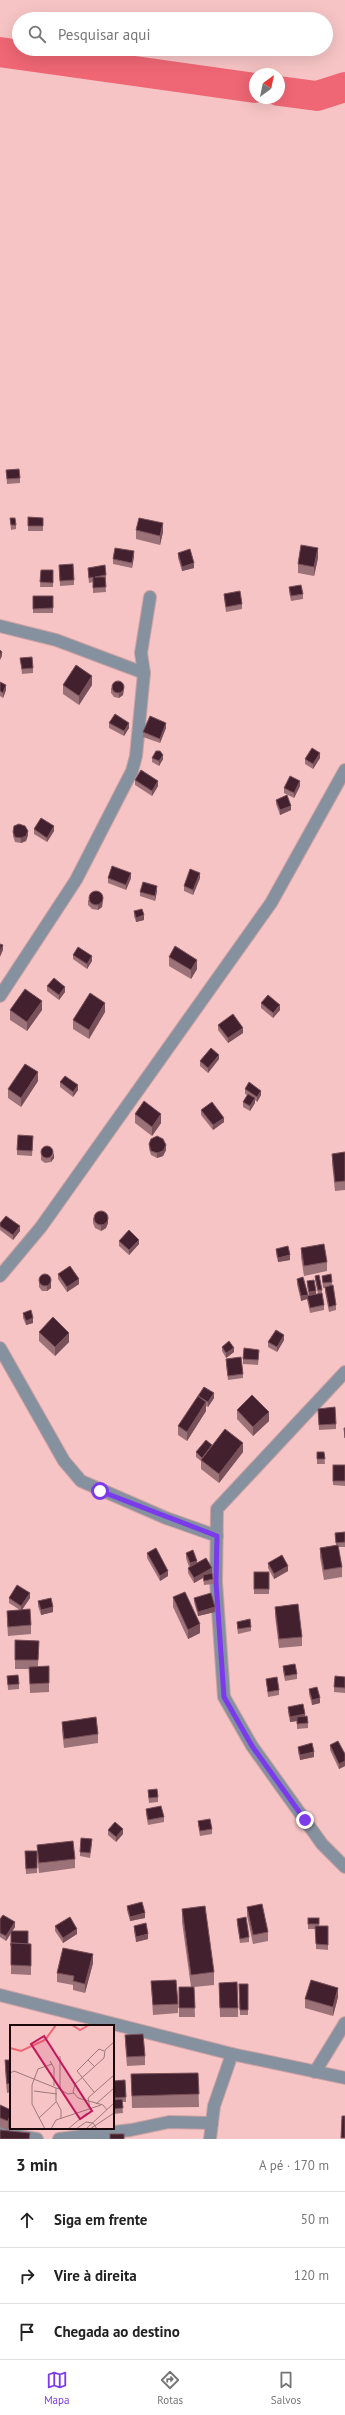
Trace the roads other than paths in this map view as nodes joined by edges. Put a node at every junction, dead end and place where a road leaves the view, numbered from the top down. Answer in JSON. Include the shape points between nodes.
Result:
{"nodes":[{"id":1,"x":150,"y":597,"type":"dead end"},
{"id":2,"x":0,"y":626,"type":"edge"},
{"id":3,"x":144,"y":673,"type":"junction"},
{"id":4,"x":345,"y":770,"type":"edge"},
{"id":5,"x":0,"y":996,"type":"edge"},
{"id":6,"x":0,"y":1276,"type":"edge"},
{"id":7,"x":0,"y":1348,"type":"edge"},
{"id":8,"x":345,"y":1372,"type":"edge"},
{"id":9,"x":217,"y":1536,"type":"junction"},
{"id":10,"x":340,"y":1857,"type":"edge"},
{"id":11,"x":345,"y":1867,"type":"edge"},
{"id":12,"x":0,"y":1994,"type":"edge"},
{"id":13,"x":345,"y":2023,"type":"edge"},
{"id":14,"x":232,"y":2054,"type":"junction"},
{"id":15,"x":315,"y":2072,"type":"junction"},
{"id":16,"x":345,"y":2078,"type":"edge"},
{"id":17,"x":212,"y":2123,"type":"junction"},
{"id":18,"x":0,"y":2133,"type":"edge"},
{"id":19,"x":37,"y":2139,"type":"edge"},
{"id":20,"x":59,"y":2139,"type":"edge"},
{"id":21,"x":210,"y":2139,"type":"edge"}],
"edges":[{"from":1,"to":3,"type":"street","via":[[141,652]]},
{"from":2,"to":3,"type":"street","via":[[56,640]]},
{"from":3,"to":5,"type":"street","via":[[136,756],[132,771],[76,880]]},
{"from":4,"to":6,"type":"street","via":[[271,903],[41,1227]]},
{"from":7,"to":9,"type":"street","via":[[64,1462],[81,1481],[166,1518]]},
{"from":8,"to":9,"type":"street","via":[[217,1509]]},
{"from":9,"to":10,"type":"street","via":[[216,1582],[224,1697],[252,1746],[322,1844]]},
{"from":10,"to":11,"type":"street"},
{"from":12,"to":14,"type":"street"},
{"from":13,"to":15,"type":"street"},
{"from":14,"to":15,"type":"street"},
{"from":14,"to":17,"type":"street","via":[[214,2106]]},
{"from":15,"to":16,"type":"street"},
{"from":17,"to":20,"type":"street","via":[[169,2122],[131,2130]]},
{"from":17,"to":21,"type":"street"},
{"from":18,"to":19,"type":"street"}]}
